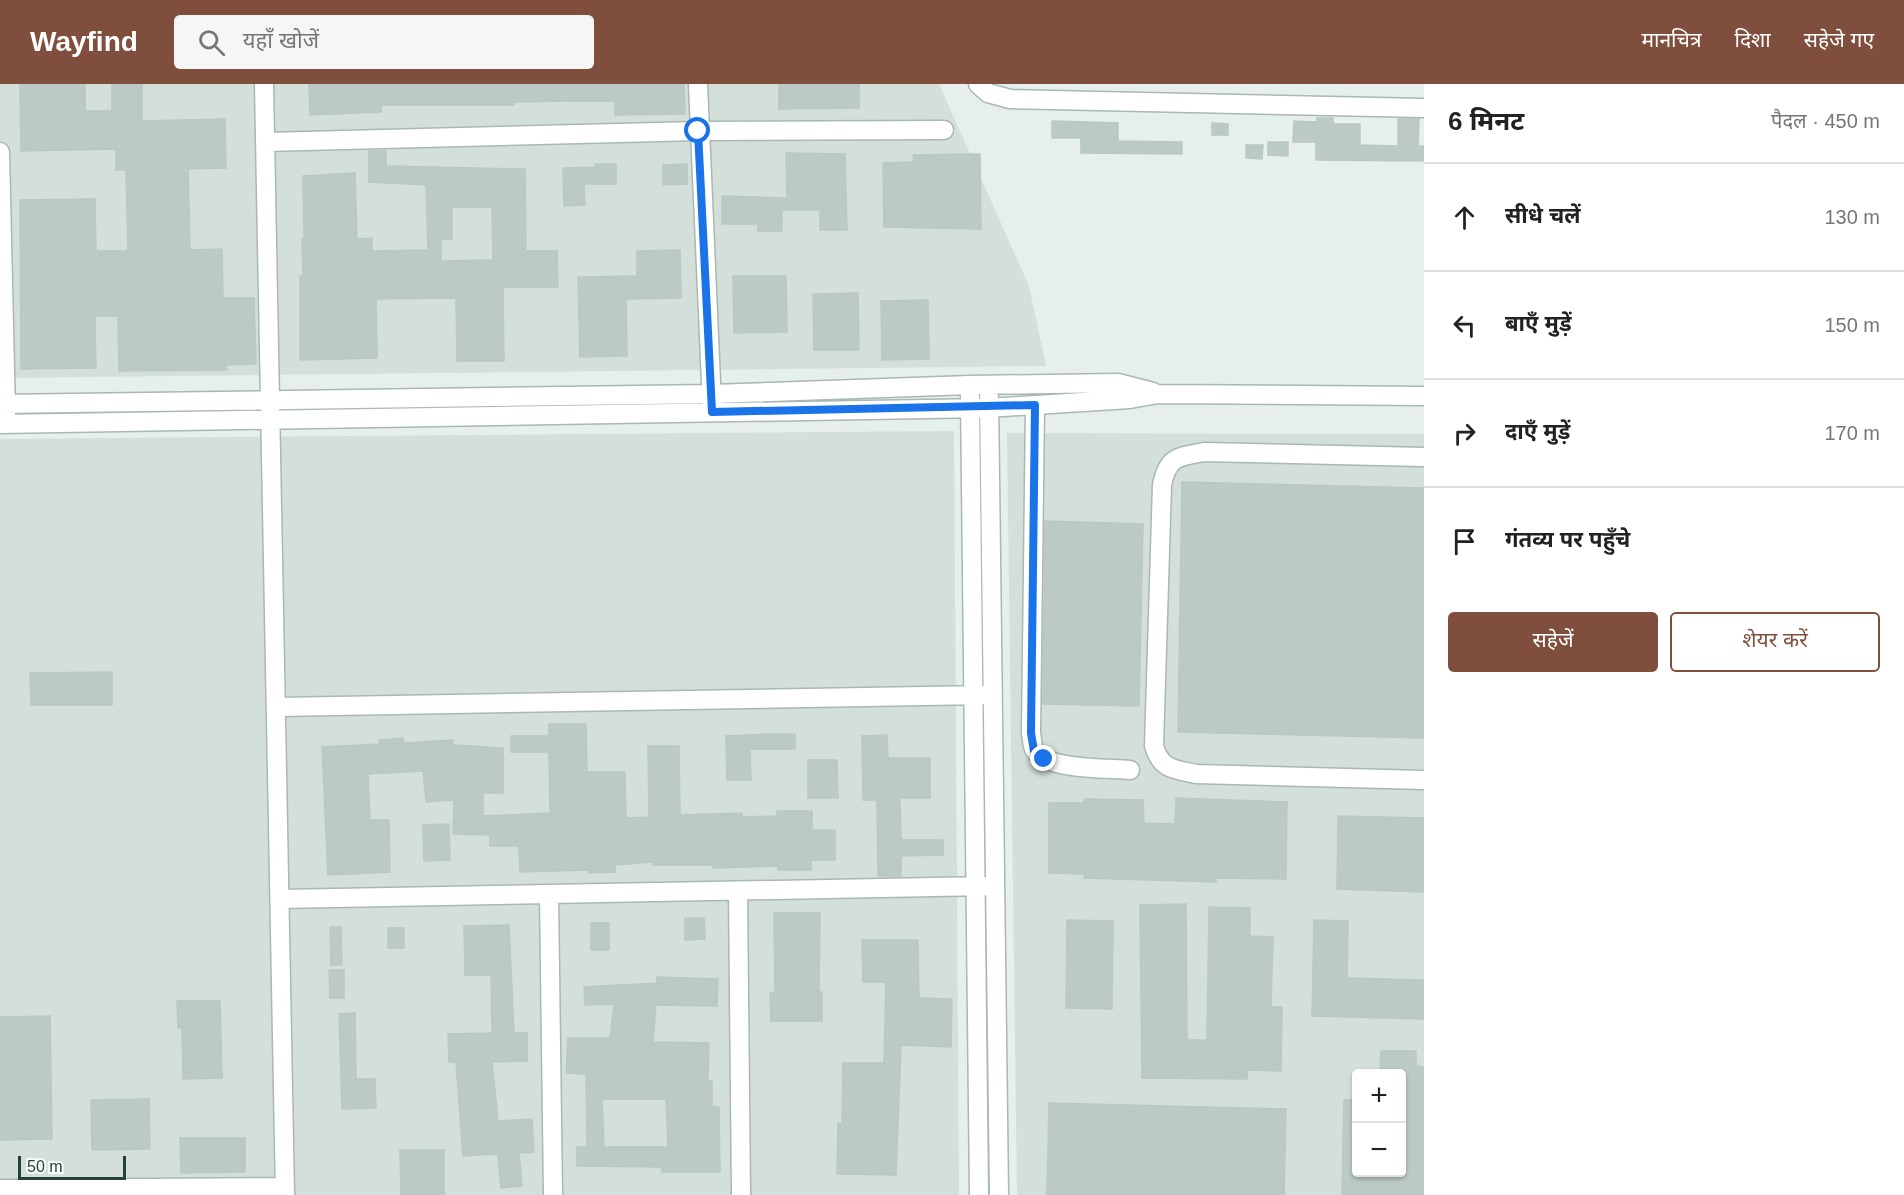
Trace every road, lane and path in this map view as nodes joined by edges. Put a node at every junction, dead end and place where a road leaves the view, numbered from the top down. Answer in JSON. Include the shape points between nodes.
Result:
{"nodes":[{"id":1,"x":264,"y":84,"type":"edge"},
{"id":2,"x":698,"y":84,"type":"edge"},
{"id":3,"x":978,"y":84,"type":"edge"},
{"id":4,"x":1424,"y":108,"type":"edge"},
{"id":5,"x":944,"y":130,"type":"dead end"},
{"id":6,"x":698,"y":131,"type":"junction"},
{"id":7,"x":266,"y":142,"type":"junction"},
{"id":8,"x":0,"y":152,"type":"edge"},
{"id":9,"x":970,"y":385,"type":"junction"},
{"id":10,"x":990,"y":386,"type":"junction"},
{"id":11,"x":1158,"y":394,"type":"junction"},
{"id":12,"x":1424,"y":396,"type":"edge"},
{"id":13,"x":272,"y":399,"type":"junction"},
{"id":14,"x":712,"y":403,"type":"junction"},
{"id":15,"x":3,"y":404,"type":"edge"},
{"id":16,"x":1035,"y":405,"type":"junction"},
{"id":17,"x":979,"y":408,"type":"junction"},
{"id":18,"x":273,"y":419,"type":"junction"},
{"id":19,"x":3,"y":424,"type":"edge"},
{"id":20,"x":1424,"y":457,"type":"edge"},
{"id":21,"x":983,"y":695,"type":"junction"},
{"id":22,"x":277,"y":707,"type":"junction"},
{"id":23,"x":1130,"y":770,"type":"dead end"},
{"id":24,"x":1424,"y":780,"type":"edge"},
{"id":25,"x":976,"y":886,"type":"junction"},
{"id":26,"x":995,"y":886,"type":"junction"},
{"id":27,"x":738,"y":891,"type":"junction"},
{"id":28,"x":549,"y":894,"type":"junction"},
{"id":29,"x":280,"y":899,"type":"junction"},
{"id":30,"x":0,"y":1189,"type":"edge"},
{"id":31,"x":285,"y":1191,"type":"edge"},
{"id":32,"x":30,"y":1192,"type":"edge"},
{"id":33,"x":553,"y":1195,"type":"edge"},
{"id":34,"x":741,"y":1195,"type":"edge"},
{"id":35,"x":979,"y":1195,"type":"edge"},
{"id":36,"x":999,"y":1195,"type":"edge"}],
"edges":[{"from":1,"to":7,"type":"street"},
{"from":2,"to":6,"type":"street"},
{"from":3,"to":4,"type":"street","via":[[988,93],[1010,99]]},
{"from":5,"to":6,"type":"street"},
{"from":6,"to":7,"type":"street"},
{"from":6,"to":14,"type":"street"},
{"from":7,"to":13,"type":"street"},
{"from":8,"to":15,"type":"street"},
{"from":9,"to":10,"type":"street"},
{"from":9,"to":14,"type":"street"},
{"from":9,"to":17,"type":"street"},
{"from":10,"to":11,"type":"street","via":[[1118,383]]},
{"from":10,"to":17,"type":"street"},
{"from":11,"to":12,"type":"street"},
{"from":11,"to":16,"type":"street"},
{"from":13,"to":14,"type":"street"},
{"from":13,"to":15,"type":"street"},
{"from":13,"to":18,"type":"street"},
{"from":14,"to":17,"type":"street"},
{"from":14,"to":18,"type":"street"},
{"from":15,"to":19,"type":"street"},
{"from":16,"to":17,"type":"street"},
{"from":16,"to":23,"type":"street","via":[[1031,733],[1034,751],[1061,765]]},
{"from":17,"to":21,"type":"street"},
{"from":18,"to":19,"type":"street"},
{"from":18,"to":22,"type":"street"},
{"from":20,"to":24,"type":"street","via":[[1204,452],[1176,457],[1165,468],[1154,746],[1158,760],[1168,768],[1196,774]]},
{"from":21,"to":22,"type":"street"},
{"from":21,"to":25,"type":"street"},
{"from":21,"to":26,"type":"street"},
{"from":22,"to":29,"type":"street"},
{"from":25,"to":26,"type":"street"},
{"from":25,"to":27,"type":"street"},
{"from":25,"to":35,"type":"street"},
{"from":26,"to":36,"type":"street"},
{"from":27,"to":28,"type":"street"},
{"from":27,"to":34,"type":"street"},
{"from":28,"to":29,"type":"street"},
{"from":28,"to":33,"type":"street"},
{"from":29,"to":31,"type":"street"},
{"from":30,"to":32,"type":"street"},
{"from":31,"to":32,"type":"street"}]}
